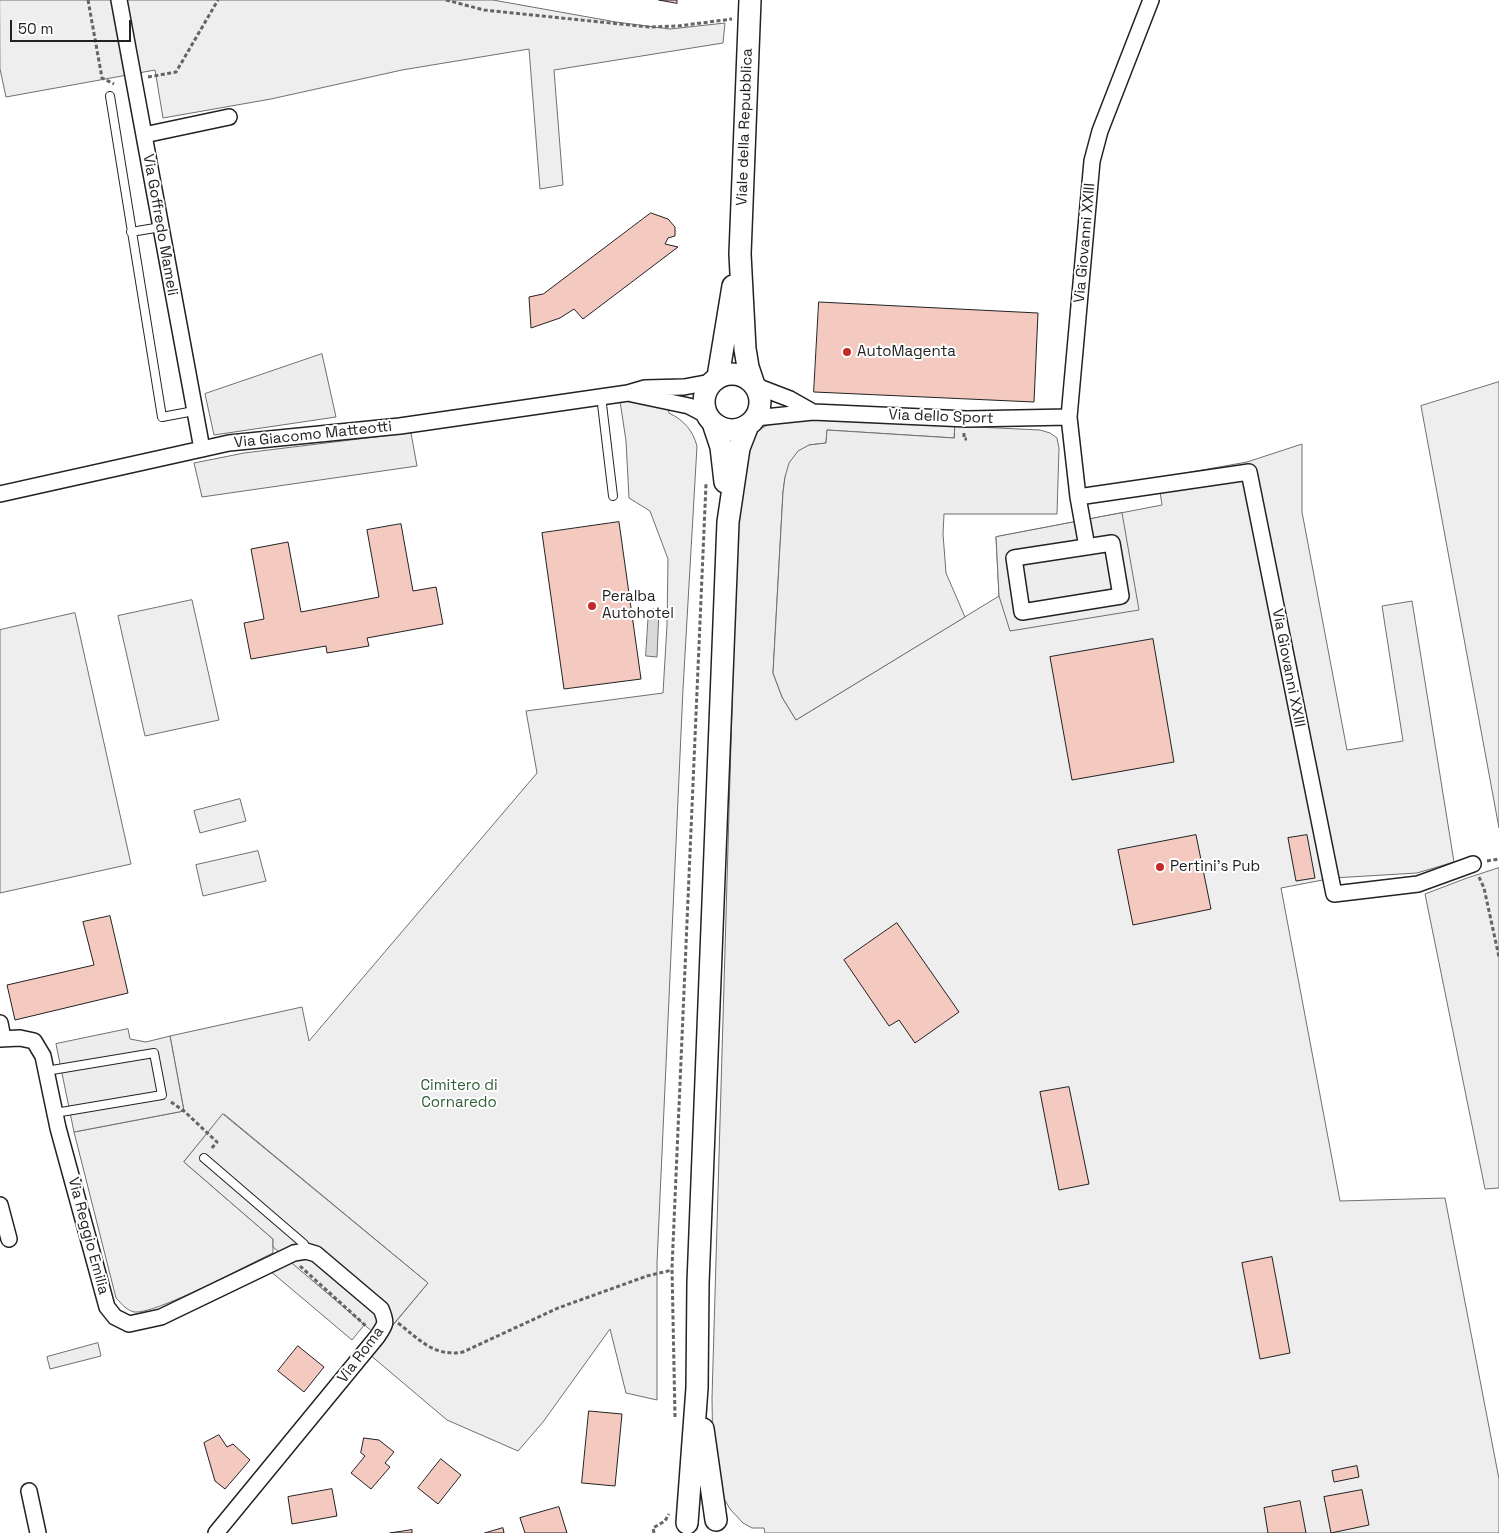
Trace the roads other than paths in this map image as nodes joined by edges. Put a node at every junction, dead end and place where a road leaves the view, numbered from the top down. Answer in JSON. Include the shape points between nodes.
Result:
{"nodes":[{"id":1,"x":119,"y":0,"type":"edge"},
{"id":2,"x":1151,"y":0,"type":"edge"},
{"id":3,"x":741,"y":5,"type":"edge"},
{"id":4,"x":110,"y":96,"type":"dead end"},
{"id":5,"x":229,"y":117,"type":"dead end"},
{"id":6,"x":144,"y":135,"type":"junction"},
{"id":7,"x":160,"y":227,"type":"junction"},
{"id":8,"x":131,"y":232,"type":"junction"},
{"id":9,"x":740,"y":254,"type":"junction"},
{"id":10,"x":715,"y":380,"type":"junction"},
{"id":11,"x":754,"y":384,"type":"junction"},
{"id":12,"x":628,"y":393,"type":"junction"},
{"id":13,"x":601,"y":396,"type":"junction"},
{"id":14,"x":194,"y":411,"type":"junction"},
{"id":15,"x":813,"y":412,"type":"junction"},
{"id":16,"x":1069,"y":417,"type":"junction"},
{"id":17,"x":711,"y":420,"type":"junction"},
{"id":18,"x":752,"y":422,"type":"junction"},
{"id":19,"x":202,"y":450,"type":"junction"},
{"id":20,"x":0,"y":494,"type":"edge"},
{"id":21,"x":613,"y":496,"type":"dead end"},
{"id":22,"x":1078,"y":496,"type":"junction"},
{"id":23,"x":728,"y":522,"type":"junction"},
{"id":24,"x":1087,"y":547,"type":"junction"},
{"id":25,"x":1473,"y":864,"type":"road end"},
{"id":26,"x":0,"y":1023,"type":"edge"},
{"id":27,"x":2,"y":1039,"type":"edge"},
{"id":28,"x":46,"y":1071,"type":"junction"},
{"id":29,"x":55,"y":1113,"type":"junction"},
{"id":30,"x":204,"y":1158,"type":"road end"},
{"id":31,"x":0,"y":1205,"type":"edge"},
{"id":32,"x":9,"y":1239,"type":"dead end"},
{"id":33,"x":306,"y":1250,"type":"junction"},
{"id":34,"x":698,"y":1388,"type":"junction"},
{"id":35,"x":29,"y":1491,"type":"dead end"},
{"id":36,"x":680,"y":1522,"type":"edge"},
{"id":37,"x":722,"y":1526,"type":"edge"},
{"id":38,"x":38,"y":1533,"type":"edge"},
{"id":39,"x":216,"y":1533,"type":"edge"}],
"edges":[{"from":1,"to":6,"type":"street","name":"Via Goffredo Mameli","via":[[129,83]]},
{"from":2,"to":16,"type":"street","name":"Via Giovanni XXIII","via":[[1100,131],[1092,161]]},
{"from":3,"to":9,"type":"street","name":"Viale della Repubblica"},
{"from":4,"to":8,"type":"lane"},
{"from":5,"to":6,"type":"street"},
{"from":6,"to":7,"type":"street","name":"Via Goffredo Mameli"},
{"from":7,"to":8,"type":"lane"},
{"from":7,"to":14,"type":"street","name":"Via Goffredo Mameli"},
{"from":8,"to":14,"type":"lane","via":[[162,417]]},
{"from":9,"to":10,"type":"street","name":"Viale della Repubblica"},
{"from":9,"to":11,"type":"street","name":"Viale della Repubblica","via":[[745,349]]},
{"from":10,"to":11,"type":"street","via":[[736,374]]},
{"from":10,"to":12,"type":"street","name":"Via Giacomo Matteotti"},
{"from":10,"to":17,"type":"street","via":[[706,390],[704,399],[704,408]]},
{"from":11,"to":15,"type":"street","name":"Via dello Sport"},
{"from":11,"to":18,"type":"street","via":[[760,402]]},
{"from":12,"to":13,"type":"street","name":"Via Giacomo Matteotti"},
{"from":12,"to":17,"type":"street","name":"Via Giacomo Matteotti","via":[[689,406]]},
{"from":13,"to":19,"type":"street","name":"Via Giacomo Matteotti","via":[[400,426],[229,443]]},
{"from":13,"to":21,"type":"lane"},
{"from":14,"to":19,"type":"street","name":"Via Goffredo Mameli"},
{"from":15,"to":16,"type":"street","name":"Via dello Sport","via":[[967,419]]},
{"from":15,"to":18,"type":"street","name":"Via dello Sport"},
{"from":16,"to":22,"type":"street","name":"Via Giovanni XXIII"},
{"from":17,"to":18,"type":"street","via":[[730,430]]},
{"from":17,"to":23,"type":"street","via":[[723,456]]},
{"from":18,"to":23,"type":"street","via":[[742,438],[737,457]]},
{"from":19,"to":20,"type":"street","name":"Via Giacomo Matteotti"},
{"from":22,"to":24,"type":"street","name":"Via Giovanni XXIII"},
{"from":22,"to":25,"type":"street","name":"Via Giovanni XXIII","via":[[1249,472],[1334,894],[1418,884]]},
{"from":23,"to":34,"type":"street","via":[[698,1283]]},
{"from":24,"to":24,"type":"street","via":[[1112,543],[1121,596],[1022,612],[1014,558]]},
{"from":26,"to":27,"type":"street"},
{"from":27,"to":28,"type":"street","name":"Via Reggio Emilia","via":[[34,1041],[43,1056]]},
{"from":28,"to":29,"type":"street","name":"Via Reggio Emilia"},
{"from":28,"to":29,"type":"lane","via":[[154,1053],[162,1096]]},
{"from":29,"to":33,"type":"street","name":"Via Reggio Emilia","via":[[107,1307],[115,1317],[129,1324],[161,1317]]},
{"from":30,"to":33,"type":"lane","name":"Via Roma","via":[[304,1244]]},
{"from":31,"to":32,"type":"street"},
{"from":33,"to":39,"type":"street","name":"Via Roma","via":[[316,1254],[381,1309],[385,1326]]},
{"from":34,"to":36,"type":"street"},
{"from":34,"to":37,"type":"street"},
{"from":35,"to":38,"type":"street"},
{"from":36,"to":37,"type":"street","via":[[709,1517]]}]}
